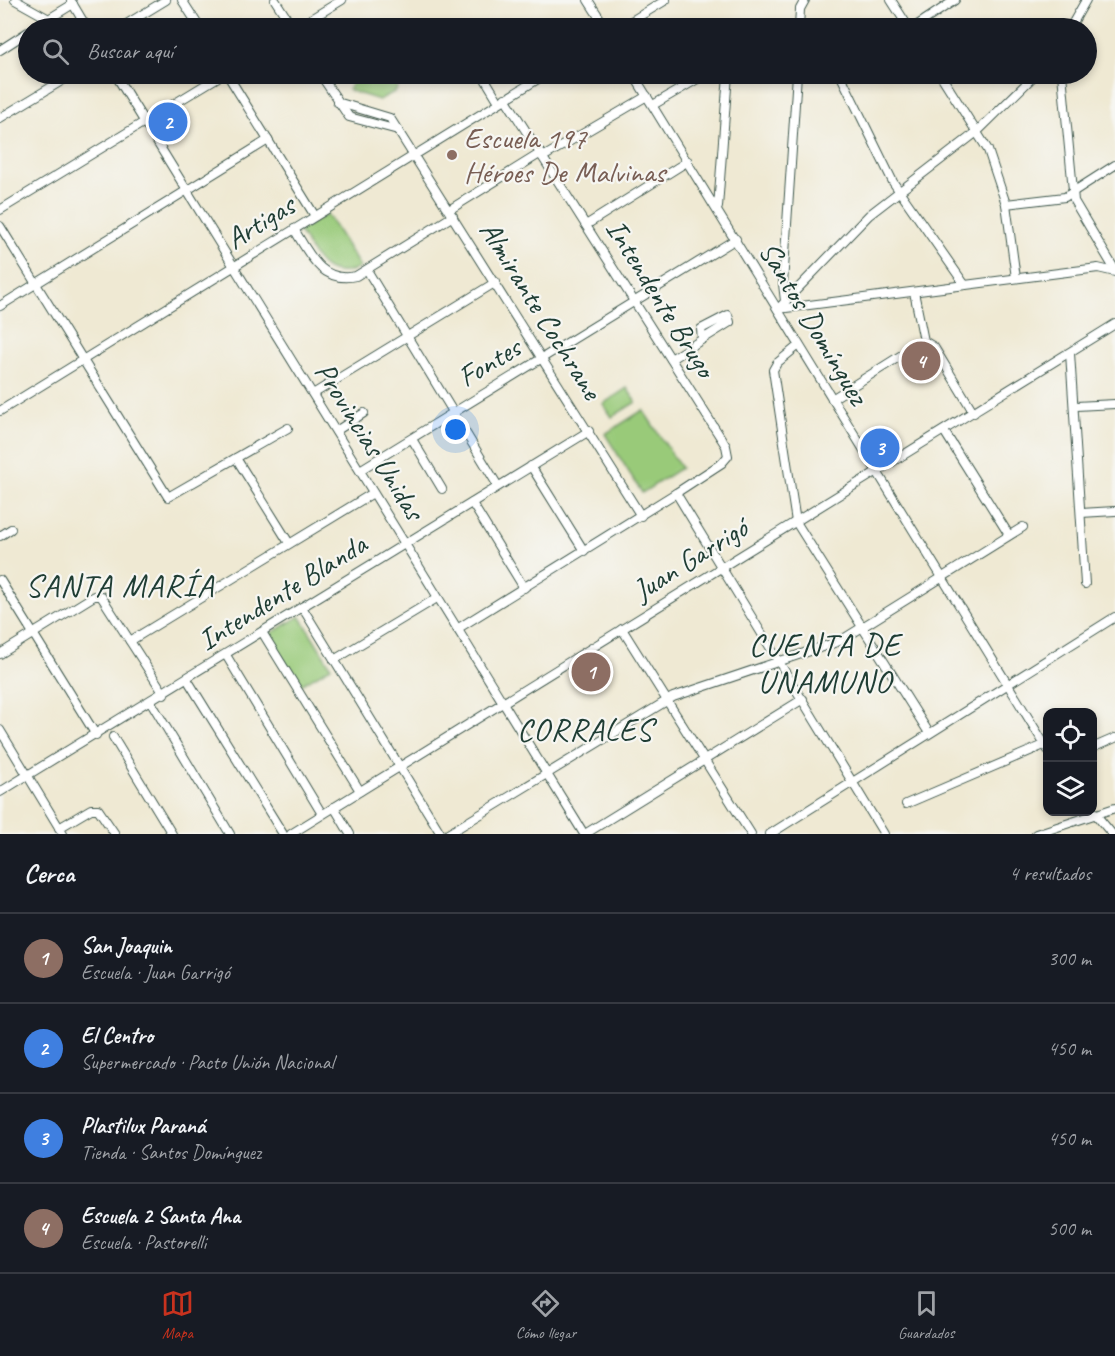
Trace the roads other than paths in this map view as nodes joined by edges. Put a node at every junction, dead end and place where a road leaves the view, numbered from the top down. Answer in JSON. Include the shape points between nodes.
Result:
{"nodes":[{"id":1,"x":15,"y":0,"type":"edge"},
{"id":2,"x":166,"y":0,"type":"edge"},
{"id":3,"x":182,"y":0,"type":"edge"},
{"id":4,"x":275,"y":0,"type":"edge"},
{"id":5,"x":342,"y":0,"type":"edge"},
{"id":6,"x":588,"y":0,"type":"edge"},
{"id":7,"x":666,"y":0,"type":"edge"},
{"id":8,"x":805,"y":0,"type":"edge"},
{"id":9,"x":891,"y":0,"type":"edge"},
{"id":10,"x":955,"y":0,"type":"edge"},
{"id":11,"x":1086,"y":0,"type":"edge"},
{"id":12,"x":71,"y":2,"type":"edge"},
{"id":13,"x":47,"y":18,"type":"edge"},
{"id":14,"x":50,"y":18,"type":"edge"},
{"id":15,"x":81,"y":18,"type":"edge"},
{"id":16,"x":136,"y":18,"type":"edge"},
{"id":17,"x":194,"y":18,"type":"edge"},
{"id":18,"x":288,"y":18,"type":"edge"},
{"id":19,"x":312,"y":18,"type":"edge"},
{"id":20,"x":600,"y":18,"type":"edge"},
{"id":21,"x":636,"y":18,"type":"edge"},
{"id":22,"x":800,"y":18,"type":"edge"},
{"id":23,"x":904,"y":18,"type":"edge"},
{"id":24,"x":927,"y":18,"type":"edge"},
{"id":25,"x":1076,"y":18,"type":"edge"},
{"id":26,"x":18,"y":38,"type":"edge"},
{"id":27,"x":0,"y":50,"type":"edge"},
{"id":28,"x":56,"y":84,"type":"edge"},
{"id":29,"x":121,"y":84,"type":"edge"},
{"id":30,"x":208,"y":84,"type":"edge"},
{"id":31,"x":232,"y":84,"type":"edge"},
{"id":32,"x":326,"y":84,"type":"edge"},
{"id":33,"x":490,"y":84,"type":"edge"},
{"id":34,"x":529,"y":84,"type":"edge"},
{"id":35,"x":639,"y":84,"type":"edge"},
{"id":36,"x":689,"y":84,"type":"edge"},
{"id":37,"x":727,"y":84,"type":"edge"},
{"id":38,"x":796,"y":84,"type":"edge"},
{"id":39,"x":845,"y":84,"type":"edge"},
{"id":40,"x":947,"y":84,"type":"edge"},
{"id":41,"x":1026,"y":84,"type":"edge"},
{"id":42,"x":1063,"y":84,"type":"edge"},
{"id":43,"x":647,"y":96,"type":"junction"},
{"id":44,"x":502,"y":100,"type":"junction"},
{"id":45,"x":337,"y":102,"type":"junction"},
{"id":46,"x":653,"y":105,"type":"junction"},
{"id":47,"x":0,"y":118,"type":"edge"},
{"id":48,"x":145,"y":122,"type":"junction"},
{"id":49,"x":399,"y":131,"type":"junction"},
{"id":50,"x":978,"y":131,"type":"junction"},
{"id":51,"x":268,"y":140,"type":"junction"},
{"id":52,"x":414,"y":154,"type":"junction"},
{"id":53,"x":542,"y":155,"type":"junction"},
{"id":54,"x":688,"y":161,"type":"junction"},
{"id":55,"x":1115,"y":165,"type":"edge"},
{"id":56,"x":187,"y":190,"type":"junction"},
{"id":57,"x":899,"y":192,"type":"junction"},
{"id":58,"x":1073,"y":192,"type":"junction"},
{"id":59,"x":1006,"y":204,"type":"junction"},
{"id":60,"x":718,"y":207,"type":"junction"},
{"id":61,"x":0,"y":210,"type":"edge"},
{"id":62,"x":451,"y":213,"type":"junction"},
{"id":63,"x":315,"y":216,"type":"junction"},
{"id":64,"x":586,"y":225,"type":"junction"},
{"id":65,"x":0,"y":226,"type":"edge"},
{"id":66,"x":294,"y":229,"type":"junction"},
{"id":67,"x":736,"y":239,"type":"junction"},
{"id":68,"x":234,"y":267,"type":"junction"},
{"id":69,"x":367,"y":270,"type":"junction"},
{"id":70,"x":1115,"y":271,"type":"edge"},
{"id":71,"x":1017,"y":278,"type":"junction"},
{"id":72,"x":496,"y":282,"type":"junction"},
{"id":73,"x":35,"y":285,"type":"junction"},
{"id":74,"x":965,"y":285,"type":"junction"},
{"id":75,"x":914,"y":292,"type":"junction"},
{"id":76,"x":633,"y":300,"type":"junction"},
{"id":77,"x":785,"y":301,"type":"junction"},
{"id":78,"x":0,"y":306,"type":"edge"},
{"id":79,"x":778,"y":309,"type":"junction"},
{"id":80,"x":1115,"y":324,"type":"edge"},
{"id":81,"x":406,"y":338,"type":"junction"},
{"id":82,"x":702,"y":339,"type":"dead end"},
{"id":83,"x":924,"y":341,"type":"junction"},
{"id":84,"x":799,"y":345,"type":"junction"},
{"id":85,"x":1070,"y":353,"type":"junction"},
{"id":86,"x":543,"y":357,"type":"junction"},
{"id":87,"x":671,"y":359,"type":"junction"},
{"id":88,"x":81,"y":361,"type":"junction"},
{"id":89,"x":313,"y":394,"type":"junction"},
{"id":90,"x":832,"y":399,"type":"junction"},
{"id":91,"x":1115,"y":404,"type":"edge"},
{"id":92,"x":1076,"y":406,"type":"junction"},
{"id":93,"x":0,"y":411,"type":"edge"},
{"id":94,"x":453,"y":412,"type":"junction"},
{"id":95,"x":364,"y":413,"type":"dead end"},
{"id":96,"x":974,"y":413,"type":"junction"},
{"id":97,"x":288,"y":428,"type":"dead end"},
{"id":98,"x":336,"y":431,"type":"junction"},
{"id":99,"x":589,"y":431,"type":"junction"},
{"id":100,"x":944,"y":431,"type":"junction"},
{"id":101,"x":412,"y":439,"type":"junction"},
{"id":102,"x":237,"y":458,"type":"junction"},
{"id":103,"x":531,"y":466,"type":"junction"},
{"id":104,"x":360,"y":470,"type":"junction"},
{"id":105,"x":876,"y":473,"type":"junction"},
{"id":106,"x":498,"y":486,"type":"junction"},
{"id":107,"x":442,"y":489,"type":"dead end"},
{"id":108,"x":373,"y":493,"type":"junction"},
{"id":109,"x":676,"y":493,"type":"junction"},
{"id":110,"x":472,"y":503,"type":"junction"},
{"id":111,"x":1115,"y":511,"type":"edge"},
{"id":112,"x":1081,"y":513,"type":"junction"},
{"id":113,"x":640,"y":516,"type":"junction"},
{"id":114,"x":796,"y":522,"type":"junction"},
{"id":115,"x":1023,"y":527,"type":"dead end"},
{"id":116,"x":11,"y":528,"type":"dead end"},
{"id":117,"x":1009,"y":535,"type":"junction"},
{"id":118,"x":0,"y":536,"type":"edge"},
{"id":119,"x":289,"y":543,"type":"junction"},
{"id":120,"x":405,"y":544,"type":"junction"},
{"id":121,"x":584,"y":551,"type":"junction"},
{"id":122,"x":721,"y":568,"type":"junction"},
{"id":123,"x":941,"y":579,"type":"junction"},
{"id":124,"x":0,"y":580,"type":"edge"},
{"id":125,"x":1085,"y":584,"type":"dead end"},
{"id":126,"x":524,"y":588,"type":"junction"},
{"id":127,"x":437,"y":598,"type":"junction"},
{"id":128,"x":302,"y":607,"type":"junction"},
{"id":129,"x":1115,"y":617,"type":"edge"},
{"id":130,"x":863,"y":627,"type":"junction"},
{"id":131,"x":457,"y":629,"type":"junction"},
{"id":132,"x":622,"y":629,"type":"junction"},
{"id":133,"x":262,"y":632,"type":"junction"},
{"id":134,"x":33,"y":634,"type":"junction"},
{"id":135,"x":130,"y":641,"type":"junction"},
{"id":136,"x":0,"y":654,"type":"edge"},
{"id":137,"x":226,"y":655,"type":"junction"},
{"id":138,"x":334,"y":660,"type":"junction"},
{"id":139,"x":779,"y":661,"type":"junction"},
{"id":140,"x":187,"y":679,"type":"junction"},
{"id":141,"x":1006,"y":684,"type":"junction"},
{"id":142,"x":164,"y":694,"type":"junction"},
{"id":143,"x":803,"y":699,"type":"junction"},
{"id":144,"x":668,"y":700,"type":"junction"},
{"id":145,"x":151,"y":702,"type":"junction"},
{"id":146,"x":502,"y":704,"type":"junction"},
{"id":147,"x":0,"y":730,"type":"edge"},
{"id":148,"x":929,"y":733,"type":"junction"},
{"id":149,"x":96,"y":735,"type":"junction"},
{"id":150,"x":113,"y":737,"type":"dead end"},
{"id":151,"x":1115,"y":738,"type":"edge"},
{"id":152,"x":1043,"y":742,"type":"edge"},
{"id":153,"x":1097,"y":746,"type":"edge"},
{"id":154,"x":1043,"y":748,"type":"edge"},
{"id":155,"x":705,"y":759,"type":"junction"},
{"id":156,"x":399,"y":768,"type":"junction"},
{"id":157,"x":548,"y":774,"type":"junction"},
{"id":158,"x":27,"y":776,"type":"junction"},
{"id":159,"x":853,"y":781,"type":"junction"},
{"id":160,"x":360,"y":791,"type":"junction"},
{"id":161,"x":0,"y":792,"type":"edge"},
{"id":162,"x":906,"y":804,"type":"dead end"},
{"id":163,"x":334,"y":807,"type":"junction"},
{"id":164,"x":1115,"y":808,"type":"edge"},
{"id":165,"x":1097,"y":812,"type":"edge"},
{"id":166,"x":322,"y":814,"type":"junction"},
{"id":167,"x":1097,"y":815,"type":"edge"},
{"id":168,"x":1084,"y":816,"type":"edge"},
{"id":169,"x":61,"y":831,"type":"edge"},
{"id":170,"x":880,"y":833,"type":"edge"},
{"id":171,"x":115,"y":834,"type":"edge"},
{"id":172,"x":172,"y":834,"type":"edge"},
{"id":173,"x":230,"y":834,"type":"edge"},
{"id":174,"x":283,"y":834,"type":"edge"},
{"id":175,"x":291,"y":834,"type":"edge"},
{"id":176,"x":350,"y":834,"type":"edge"},
{"id":177,"x":441,"y":834,"type":"edge"},
{"id":178,"x":448,"y":834,"type":"edge"},
{"id":179,"x":585,"y":834,"type":"edge"},
{"id":180,"x":751,"y":834,"type":"edge"},
{"id":181,"x":770,"y":834,"type":"edge"},
{"id":182,"x":1036,"y":834,"type":"edge"},
{"id":183,"x":1112,"y":834,"type":"edge"}],
"edges":[{"from":1,"to":13,"type":"street"},
{"from":2,"to":16,"type":"street"},
{"from":3,"to":17,"type":"street"},
{"from":4,"to":18,"type":"street"},
{"from":5,"to":19,"type":"street"},
{"from":6,"to":20,"type":"street"},
{"from":7,"to":21,"type":"street"},
{"from":8,"to":22,"type":"street"},
{"from":9,"to":23,"type":"street"},
{"from":10,"to":24,"type":"street"},
{"from":11,"to":25,"type":"street"},
{"from":12,"to":14,"type":"street"},
{"from":12,"to":15,"type":"street"},
{"from":26,"to":27,"type":"street"},
{"from":28,"to":47,"type":"street"},
{"from":29,"to":48,"type":"street","name":"Provincias Unidas"},
{"from":30,"to":48,"type":"street"},
{"from":31,"to":51,"type":"street"},
{"from":32,"to":45,"type":"street"},
{"from":33,"to":44,"type":"street","name":"Intendente Brugo"},
{"from":34,"to":44,"type":"street","name":"Artigas"},
{"from":35,"to":43,"type":"street","name":"Santos Domínguez"},
{"from":36,"to":46,"type":"street"},
{"from":37,"to":60,"type":"street"},
{"from":38,"to":77,"type":"street"},
{"from":39,"to":57,"type":"street"},
{"from":40,"to":50,"type":"street"},
{"from":41,"to":50,"type":"street"},
{"from":42,"to":58,"type":"street"},
{"from":43,"to":46,"type":"street","name":"Santos Domínguez"},
{"from":43,"to":53,"type":"street"},
{"from":44,"to":52,"type":"street","name":"Artigas"},
{"from":44,"to":53,"type":"street","name":"Intendente Brugo"},
{"from":45,"to":49,"type":"street","via":[[354,120]]},
{"from":45,"to":49,"type":"street","name":"Almirante Cochrane","via":[[386,115]]},
{"from":46,"to":54,"type":"street","name":"Santos Domínguez"},
{"from":48,"to":56,"type":"street","name":"Provincias Unidas"},
{"from":48,"to":61,"type":"street"},
{"from":49,"to":52,"type":"street","name":"Almirante Cochrane"},
{"from":50,"to":57,"type":"street"},
{"from":50,"to":59,"type":"street"},
{"from":51,"to":56,"type":"street"},
{"from":51,"to":63,"type":"street"},
{"from":52,"to":62,"type":"street","name":"Almirante Cochrane"},
{"from":52,"to":63,"type":"street","name":"Artigas"},
{"from":53,"to":62,"type":"street"},
{"from":53,"to":64,"type":"street","name":"Intendente Brugo"},
{"from":54,"to":60,"type":"street","name":"Santos Domínguez"},
{"from":54,"to":64,"type":"street"},
{"from":55,"to":58,"type":"street"},
{"from":56,"to":68,"type":"street","name":"Provincias Unidas"},
{"from":56,"to":73,"type":"street"},
{"from":57,"to":74,"type":"street"},
{"from":57,"to":77,"type":"street","via":[[869,215]]},
{"from":58,"to":59,"type":"street","via":[[1060,198]]},
{"from":58,"to":70,"type":"street","via":[[1078,210]]},
{"from":59,"to":71,"type":"street"},
{"from":60,"to":67,"type":"street","name":"Santos Domínguez"},
{"from":62,"to":69,"type":"street"},
{"from":62,"to":72,"type":"street","name":"Almirante Cochrane"},
{"from":63,"to":66,"type":"street","name":"Artigas"},
{"from":64,"to":76,"type":"street","name":"Intendente Brugo"},
{"from":65,"to":73,"type":"street"},
{"from":66,"to":68,"type":"street","name":"Artigas"},
{"from":66,"to":69,"type":"street","via":[[326,273],[343,278]]},
{"from":67,"to":76,"type":"street","name":"Fontes"},
{"from":67,"to":79,"type":"street","name":"Santos Domínguez"},
{"from":68,"to":88,"type":"street","name":"Artigas"},
{"from":68,"to":89,"type":"street","name":"Provincias Unidas"},
{"from":69,"to":81,"type":"street"},
{"from":70,"to":71,"type":"street","via":[[1101,268]]},
{"from":71,"to":74,"type":"street"},
{"from":72,"to":81,"type":"street"},
{"from":72,"to":86,"type":"street","name":"Almirante Cochrane"},
{"from":73,"to":78,"type":"street"},
{"from":73,"to":88,"type":"street"},
{"from":74,"to":75,"type":"street"},
{"from":75,"to":79,"type":"street"},
{"from":75,"to":83,"type":"street"},
{"from":76,"to":86,"type":"street","name":"Fontes"},
{"from":76,"to":87,"type":"street","name":"Intendente Brugo"},
{"from":77,"to":79,"type":"street"},
{"from":79,"to":84,"type":"street","name":"Santos Domínguez"},
{"from":80,"to":85,"type":"street","name":"Juan Garrigó"},
{"from":81,"to":89,"type":"street"},
{"from":81,"to":94,"type":"street"},
{"from":82,"to":87,"type":"street"},
{"from":83,"to":90,"type":"street"},
{"from":83,"to":96,"type":"street","via":[[934,347]]},
{"from":84,"to":90,"type":"street","name":"Santos Domínguez"},
{"from":84,"to":114,"type":"street","via":[[773,370]]},
{"from":85,"to":92,"type":"street"},
{"from":85,"to":96,"type":"street","name":"Juan Garrigó"},
{"from":86,"to":94,"type":"street","name":"Fontes"},
{"from":86,"to":99,"type":"street","name":"Almirante Cochrane"},
{"from":87,"to":109,"type":"street","name":"Intendente Brugo","via":[[729,451],[722,463]]},
{"from":88,"to":93,"type":"street","name":"Artigas"},
{"from":88,"to":102,"type":"street","via":[[168,497]]},
{"from":89,"to":98,"type":"street","name":"Provincias Unidas"},
{"from":90,"to":105,"type":"street","name":"Santos Domínguez"},
{"from":91,"to":92,"type":"street"},
{"from":92,"to":112,"type":"street"},
{"from":94,"to":101,"type":"street","name":"Fontes"},
{"from":94,"to":106,"type":"street"},
{"from":95,"to":98,"type":"street"},
{"from":96,"to":100,"type":"street","name":"Juan Garrigó"},
{"from":97,"to":102,"type":"street"},
{"from":98,"to":104,"type":"street","name":"Provincias Unidas"},
{"from":99,"to":103,"type":"street","name":"Intendente Blanda"},
{"from":99,"to":113,"type":"street","name":"Almirante Cochrane"},
{"from":100,"to":105,"type":"street","name":"Juan Garrigó"},
{"from":100,"to":117,"type":"street"},
{"from":101,"to":104,"type":"street","name":"Fontes"},
{"from":101,"to":107,"type":"street"},
{"from":102,"to":119,"type":"street"},
{"from":103,"to":106,"type":"street","name":"Intendente Blanda"},
{"from":103,"to":121,"type":"street"},
{"from":104,"to":108,"type":"street","name":"Provincias Unidas"},
{"from":105,"to":114,"type":"street","name":"Juan Garrigó"},
{"from":105,"to":123,"type":"street","name":"Santos Domínguez"},
{"from":106,"to":110,"type":"street","name":"Intendente Blanda"},
{"from":108,"to":119,"type":"street"},
{"from":108,"to":120,"type":"street","name":"Provincias Unidas"},
{"from":109,"to":113,"type":"street"},
{"from":109,"to":122,"type":"street"},
{"from":110,"to":120,"type":"street","name":"Intendente Blanda"},
{"from":110,"to":126,"type":"street"},
{"from":111,"to":112,"type":"street"},
{"from":112,"to":125,"type":"street"},
{"from":113,"to":121,"type":"street"},
{"from":114,"to":122,"type":"street","name":"Juan Garrigó"},
{"from":114,"to":130,"type":"street"},
{"from":115,"to":117,"type":"street"},
{"from":116,"to":118,"type":"street"},
{"from":117,"to":123,"type":"street"},
{"from":119,"to":135,"type":"street"},
{"from":120,"to":127,"type":"street","name":"Provincias Unidas"},
{"from":120,"to":128,"type":"street","name":"Intendente Blanda"},
{"from":121,"to":126,"type":"street"},
{"from":122,"to":132,"type":"street","name":"Juan Garrigó"},
{"from":122,"to":139,"type":"street"},
{"from":123,"to":130,"type":"street"},
{"from":123,"to":141,"type":"street","name":"Santos Domínguez"},
{"from":124,"to":134,"type":"street"},
{"from":126,"to":131,"type":"street"},
{"from":127,"to":131,"type":"street","name":"Provincias Unidas"},
{"from":127,"to":138,"type":"street"},
{"from":128,"to":133,"type":"street","name":"Intendente Blanda"},
{"from":128,"to":138,"type":"street"},
{"from":129,"to":141,"type":"street"},
{"from":130,"to":139,"type":"street","via":[[840,641]]},
{"from":130,"to":148,"type":"street"},
{"from":131,"to":146,"type":"street","name":"Provincias Unidas"},
{"from":132,"to":144,"type":"street"},
{"from":132,"to":146,"type":"street","name":"Juan Garrigó"},
{"from":133,"to":137,"type":"street","name":"Intendente Blanda"},
{"from":133,"to":160,"type":"street"},
{"from":134,"to":135,"type":"street","via":[[94,596],[101,596]]},
{"from":134,"to":136,"type":"street"},
{"from":134,"to":149,"type":"street"},
{"from":135,"to":142,"type":"street"},
{"from":137,"to":140,"type":"street","name":"Intendente Blanda"},
{"from":137,"to":166,"type":"street"},
{"from":138,"to":156,"type":"street"},
{"from":139,"to":143,"type":"street"},
{"from":139,"to":144,"type":"street"},
{"from":140,"to":142,"type":"street","name":"Intendente Blanda"},
{"from":140,"to":174,"type":"street"},
{"from":141,"to":148,"type":"street"},
{"from":141,"to":152,"type":"street","name":"Santos Domínguez"},
{"from":142,"to":145,"type":"street","name":"Intendente Blanda"},
{"from":143,"to":155,"type":"street"},
{"from":143,"to":159,"type":"street"},
{"from":144,"to":155,"type":"street"},
{"from":144,"to":157,"type":"street"},
{"from":145,"to":149,"type":"street","name":"Intendente Blanda"},
{"from":145,"to":173,"type":"street"},
{"from":146,"to":156,"type":"street","name":"Juan Garrigó"},
{"from":146,"to":157,"type":"street","name":"Provincias Unidas"},
{"from":147,"to":158,"type":"street"},
{"from":148,"to":159,"type":"street"},
{"from":149,"to":158,"type":"street","name":"Intendente Blanda"},
{"from":150,"to":172,"type":"street"},
{"from":151,"to":153,"type":"street"},
{"from":154,"to":162,"type":"street"},
{"from":155,"to":179,"type":"street"},
{"from":155,"to":180,"type":"street"},
{"from":156,"to":160,"type":"street","name":"Juan Garrigó"},
{"from":156,"to":177,"type":"street"},
{"from":157,"to":178,"type":"street"},
{"from":157,"to":179,"type":"street","name":"Provincias Unidas"},
{"from":158,"to":161,"type":"street","name":"Intendente Blanda"},
{"from":158,"to":169,"type":"street"},
{"from":159,"to":170,"type":"street"},
{"from":159,"to":181,"type":"street"},
{"from":160,"to":163,"type":"street","name":"Juan Garrigó"},
{"from":163,"to":166,"type":"street","name":"Juan Garrigó"},
{"from":163,"to":176,"type":"street"},
{"from":164,"to":165,"type":"street"},
{"from":166,"to":175,"type":"street","name":"Juan Garrigó"},
{"from":167,"to":183,"type":"street"},
{"from":168,"to":182,"type":"street"},
{"from":169,"to":171,"type":"street","via":[[91,809],[101,811]]}]}
